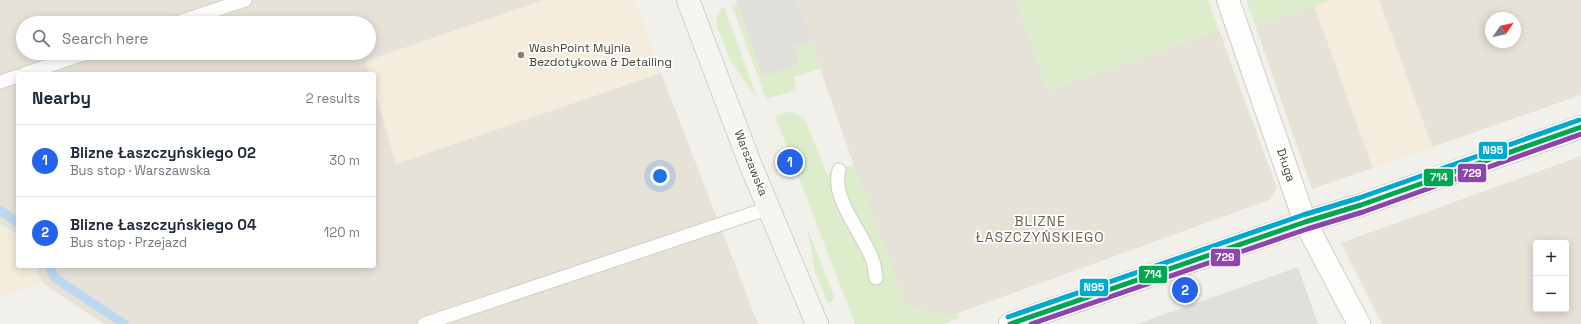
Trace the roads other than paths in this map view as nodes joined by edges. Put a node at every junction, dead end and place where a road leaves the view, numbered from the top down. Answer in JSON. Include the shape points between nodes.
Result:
{"nodes":[{"id":1,"x":245,"y":0,"type":"edge"},
{"id":2,"x":688,"y":0,"type":"edge"},
{"id":3,"x":1228,"y":0,"type":"edge"},
{"id":4,"x":197,"y":16,"type":"edge"},
{"id":5,"x":65,"y":60,"type":"edge"},
{"id":6,"x":30,"y":72,"type":"edge"},
{"id":7,"x":16,"y":77,"type":"edge"},
{"id":8,"x":0,"y":82,"type":"edge"},
{"id":9,"x":1581,"y":127,"type":"edge"},
{"id":10,"x":839,"y":170,"type":"dead end"},
{"id":11,"x":769,"y":208,"type":"junction"},
{"id":12,"x":1305,"y":222,"type":"junction"},
{"id":13,"x":876,"y":278,"type":"dead end"},
{"id":14,"x":424,"y":324,"type":"edge"},
{"id":15,"x":816,"y":324,"type":"edge"},
{"id":16,"x":1010,"y":324,"type":"edge"},
{"id":17,"x":1359,"y":324,"type":"edge"}],
"edges":[{"from":1,"to":4,"type":"lane"},
{"from":2,"to":11,"type":"main road","name":"Warszawska"},
{"from":3,"to":12,"type":"street","name":"Długa"},
{"from":5,"to":6,"type":"lane"},
{"from":7,"to":8,"type":"lane"},
{"from":9,"to":12,"type":"street","via":[[1361,205]]},
{"from":10,"to":13,"type":"lane","via":[[839,190],[869,251]]},
{"from":11,"to":14,"type":"lane"},
{"from":11,"to":15,"type":"main road","name":"Warszawska"},
{"from":12,"to":16,"type":"street"},
{"from":12,"to":17,"type":"street","name":"Długa"}]}
